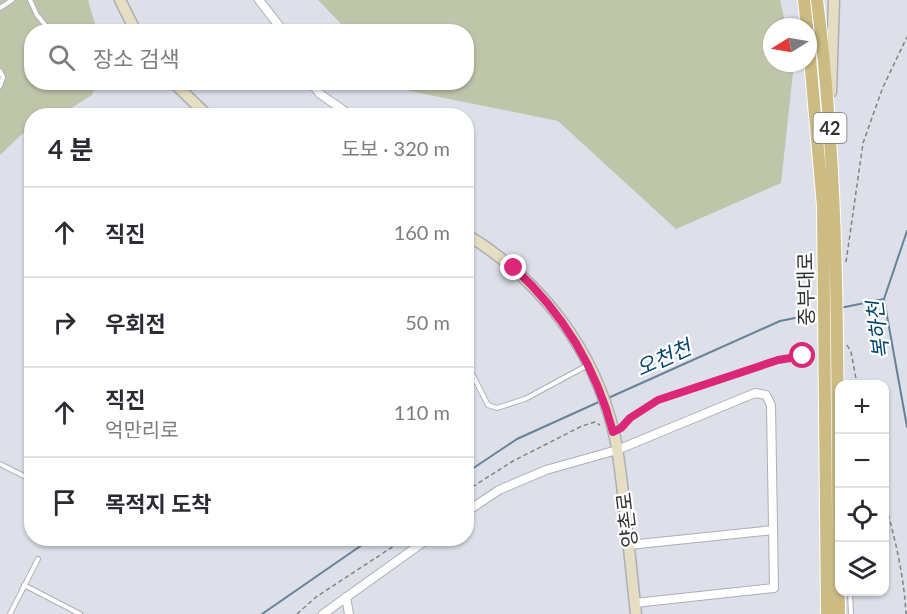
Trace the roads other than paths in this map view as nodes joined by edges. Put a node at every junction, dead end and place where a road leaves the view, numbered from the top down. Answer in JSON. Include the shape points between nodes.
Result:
{"nodes":[{"id":1,"x":12,"y":0,"type":"edge"},
{"id":2,"x":30,"y":0,"type":"edge"},
{"id":3,"x":120,"y":0,"type":"edge"},
{"id":4,"x":259,"y":0,"type":"edge"},
{"id":5,"x":817,"y":0,"type":"edge"},
{"id":6,"x":834,"y":0,"type":"edge"},
{"id":7,"x":0,"y":8,"type":"edge"},
{"id":8,"x":44,"y":24,"type":"edge"},
{"id":9,"x":132,"y":24,"type":"edge"},
{"id":10,"x":278,"y":24,"type":"edge"},
{"id":11,"x":0,"y":71,"type":"edge"},
{"id":12,"x":811,"y":72,"type":"edge"},
{"id":13,"x":0,"y":86,"type":"edge"},
{"id":14,"x":181,"y":90,"type":"edge"},
{"id":15,"x":317,"y":90,"type":"edge"},
{"id":16,"x":200,"y":108,"type":"edge"},
{"id":17,"x":340,"y":108,"type":"edge"},
{"id":18,"x":829,"y":111,"type":"junction"},
{"id":19,"x":474,"y":239,"type":"edge"},
{"id":20,"x":591,"y":369,"type":"junction"},
{"id":21,"x":474,"y":378,"type":"edge"},
{"id":22,"x":838,"y":434,"type":"edge"},
{"id":23,"x":617,"y":450,"type":"junction"},
{"id":24,"x":0,"y":464,"type":"edge"},
{"id":25,"x":24,"y":476,"type":"edge"},
{"id":26,"x":837,"y":488,"type":"edge"},
{"id":27,"x":474,"y":506,"type":"edge"},
{"id":28,"x":773,"y":530,"type":"junction"},
{"id":29,"x":629,"y":545,"type":"junction"},
{"id":30,"x":418,"y":546,"type":"edge"},
{"id":31,"x":38,"y":559,"type":"dead end"},
{"id":32,"x":24,"y":585,"type":"junction"},
{"id":33,"x":850,"y":596,"type":"edge"},
{"id":34,"x":345,"y":597,"type":"junction"},
{"id":35,"x":635,"y":609,"type":"edge"},
{"id":36,"x":10,"y":614,"type":"edge"},
{"id":37,"x":80,"y":614,"type":"edge"},
{"id":38,"x":323,"y":614,"type":"edge"},
{"id":39,"x":349,"y":614,"type":"edge"},
{"id":40,"x":827,"y":614,"type":"edge"},
{"id":41,"x":839,"y":614,"type":"edge"},
{"id":42,"x":851,"y":614,"type":"edge"}],
"edges":[{"from":1,"to":7,"type":"lane"},
{"from":2,"to":8,"type":"lane"},
{"from":3,"to":9,"type":"street"},
{"from":4,"to":10,"type":"street"},
{"from":5,"to":18,"type":"main road","name":"중부대로","number":"42"},
{"from":6,"to":18,"type":"street"},
{"from":11,"to":13,"type":"lane"},
{"from":12,"to":40,"type":"main road","name":"중부대로","number":"42","via":[[824,206]]},
{"from":14,"to":16,"type":"street"},
{"from":15,"to":17,"type":"street"},
{"from":18,"to":22,"type":"main road","name":"중부대로","number":"42","via":[[841,259]]},
{"from":19,"to":20,"type":"street","name":"양촌로","via":[[497,254],[541,294],[565,324]]},
{"from":20,"to":21,"type":"lane","via":[[497,408],[488,405]]},
{"from":20,"to":23,"type":"street","name":"양촌로"},
{"from":23,"to":27,"type":"street","via":[[546,470],[498,490]]},
{"from":23,"to":28,"type":"street","via":[[755,393],[766,395],[771,405]]},
{"from":23,"to":29,"type":"street","name":"양촌로"},
{"from":24,"to":25,"type":"lane"},
{"from":26,"to":41,"type":"main road","name":"중부대로","number":"42"},
{"from":28,"to":29,"type":"street"},
{"from":28,"to":35,"type":"street","via":[[774,588]]},
{"from":29,"to":35,"type":"street","name":"양촌로"},
{"from":30,"to":34,"type":"street"},
{"from":31,"to":32,"type":"lane"},
{"from":32,"to":36,"type":"lane"},
{"from":32,"to":37,"type":"lane"},
{"from":33,"to":42,"type":"lane"},
{"from":34,"to":38,"type":"street"},
{"from":34,"to":39,"type":"street"}]}
